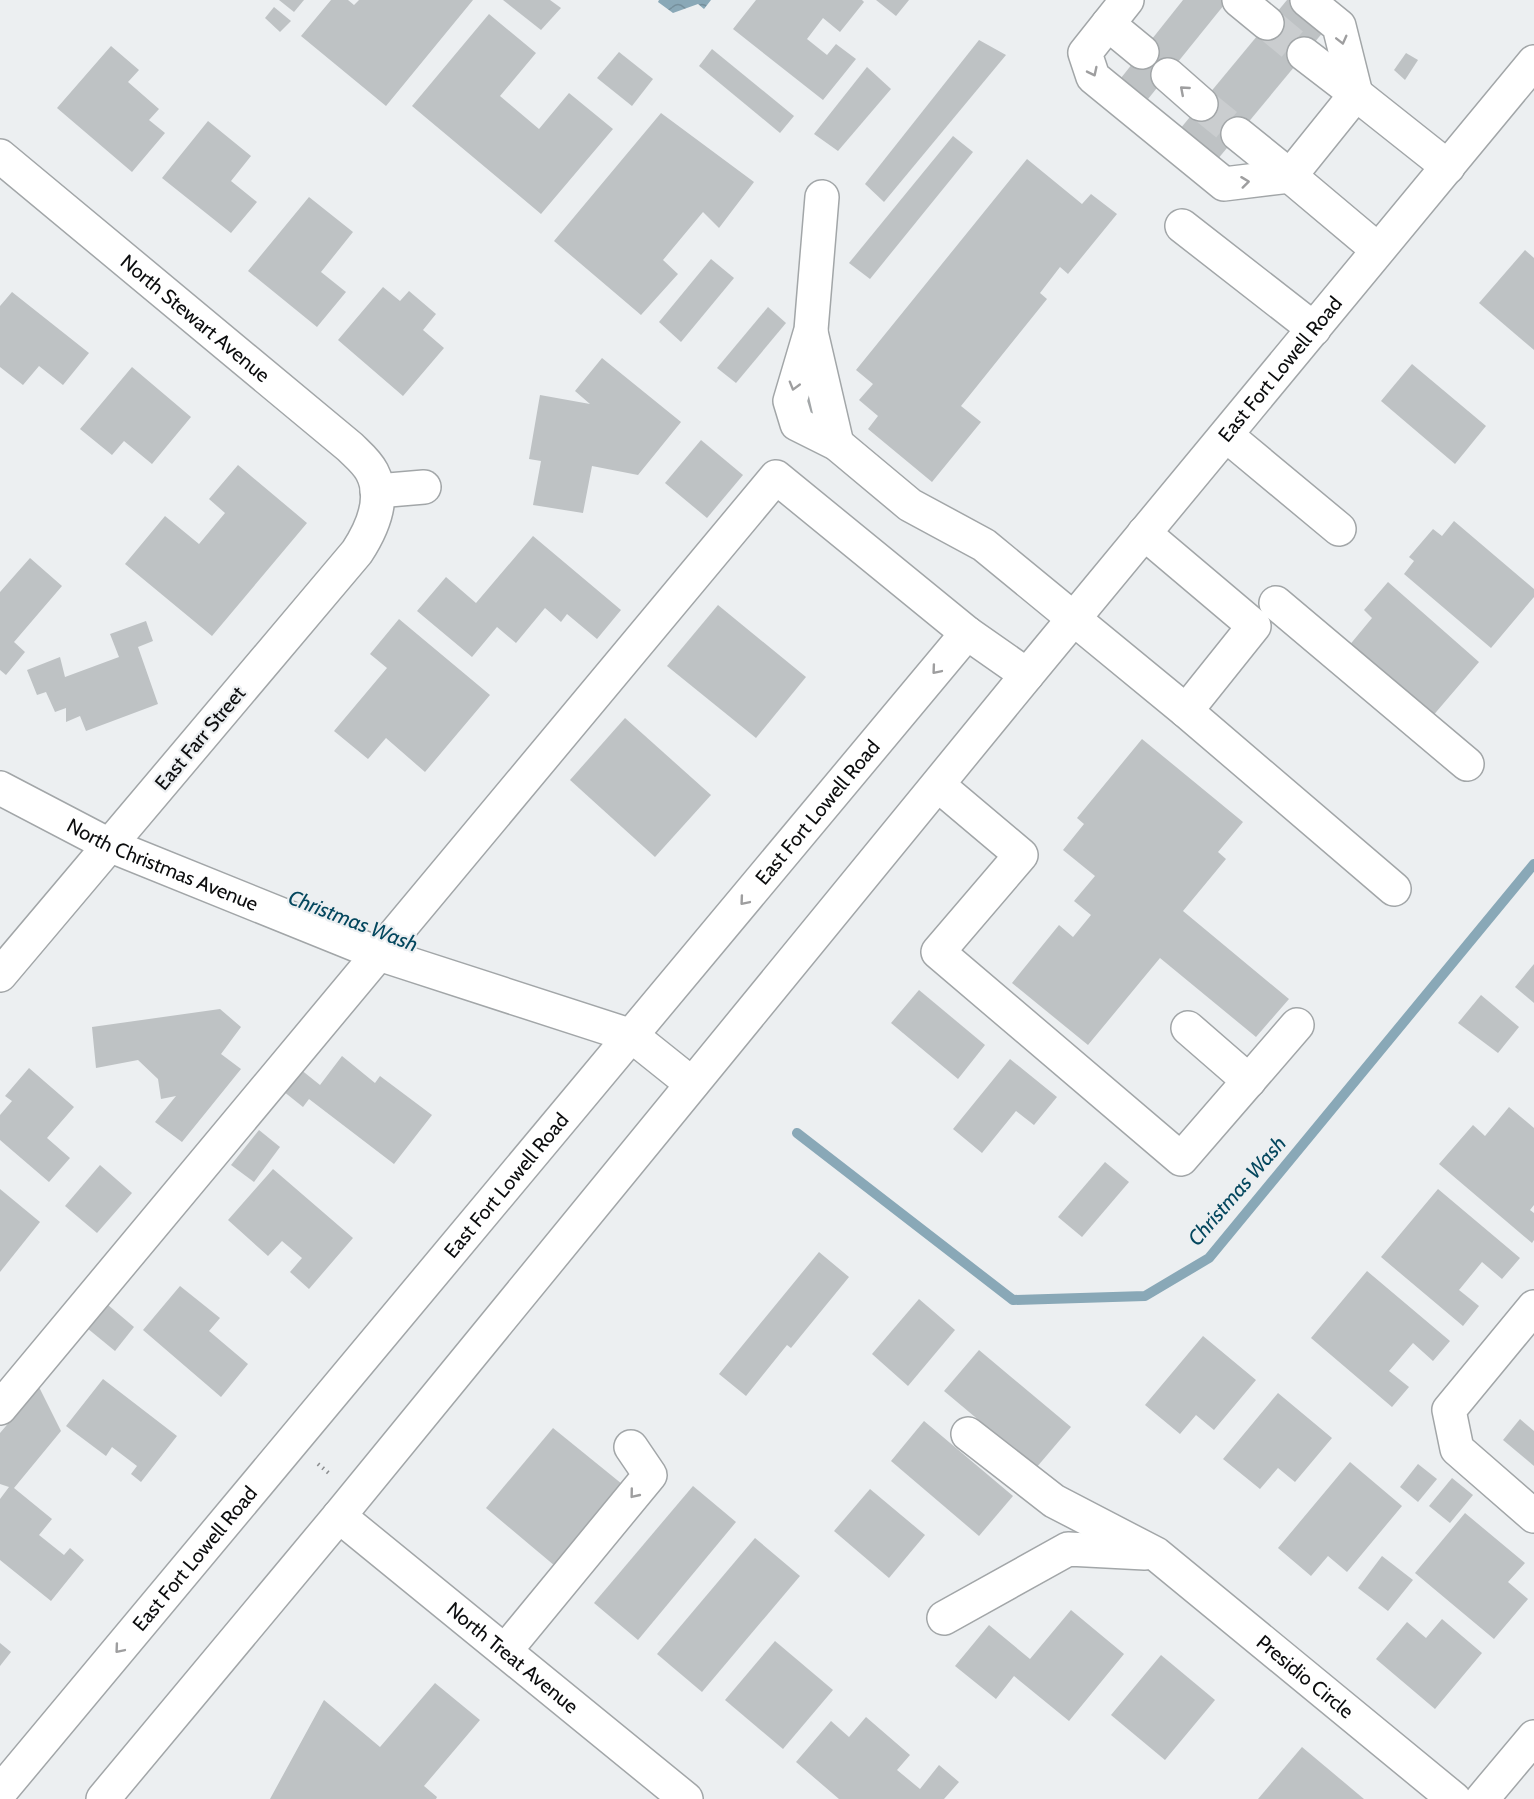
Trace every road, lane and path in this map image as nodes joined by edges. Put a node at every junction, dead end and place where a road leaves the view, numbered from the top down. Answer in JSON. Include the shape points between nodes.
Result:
{"nodes":[{"id":1,"x":1239,"y":0,"type":"edge"},
{"id":2,"x":1307,"y":0,"type":"edge"},
{"id":3,"x":1118,"y":12,"type":"edge"},
{"id":4,"x":1267,"y":23,"type":"tunnel mouth"},
{"id":5,"x":1142,"y":52,"type":"dead end"},
{"id":6,"x":1305,"y":54,"type":"tunnel mouth"},
{"id":7,"x":1533,"y":65,"type":"edge"},
{"id":8,"x":1168,"y":75,"type":"dead end"},
{"id":9,"x":1356,"y":94,"type":"junction"},
{"id":10,"x":1201,"y":104,"type":"tunnel mouth"},
{"id":11,"x":1238,"y":134,"type":"tunnel mouth"},
{"id":12,"x":0,"y":156,"type":"edge"},
{"id":13,"x":1448,"y":167,"type":"junction"},
{"id":14,"x":1290,"y":176,"type":"junction"},
{"id":15,"x":822,"y":197,"type":"dead end"},
{"id":16,"x":1182,"y":226,"type":"dead end"},
{"id":17,"x":1378,"y":250,"type":"junction"},
{"id":18,"x":1314,"y":329,"type":"junction"},
{"id":19,"x":1226,"y":435,"type":"junction"},
{"id":20,"x":424,"y":487,"type":"dead end"},
{"id":21,"x":377,"y":491,"type":"junction"},
{"id":22,"x":1339,"y":529,"type":"dead end"},
{"id":23,"x":1144,"y":533,"type":"junction"},
{"id":24,"x":1276,"y":603,"type":"dead end"},
{"id":25,"x":1073,"y":619,"type":"junction"},
{"id":26,"x":967,"y":633,"type":"junction"},
{"id":27,"x":1027,"y":675,"type":"junction"},
{"id":28,"x":1186,"y":711,"type":"junction"},
{"id":29,"x":1467,"y":764,"type":"dead end"},
{"id":30,"x":938,"y":785,"type":"junction"},
{"id":31,"x":0,"y":788,"type":"edge"},
{"id":32,"x":109,"y":845,"type":"junction"},
{"id":33,"x":1394,"y":889,"type":"dead end"},
{"id":34,"x":380,"y":954,"type":"junction"},
{"id":35,"x":0,"y":975,"type":"edge"},
{"id":36,"x":1296,"y":1025,"type":"dead end"},
{"id":37,"x":1188,"y":1028,"type":"dead end"},
{"id":38,"x":632,"y":1036,"type":"junction"},
{"id":39,"x":1249,"y":1081,"type":"junction"},
{"id":40,"x":692,"y":1084,"type":"junction"},
{"id":41,"x":1534,"y":1307,"type":"edge"},
{"id":42,"x":0,"y":1408,"type":"edge"},
{"id":43,"x":968,"y":1434,"type":"dead end"},
{"id":44,"x":631,"y":1447,"type":"dead end"},
{"id":45,"x":339,"y":1516,"type":"junction"},
{"id":46,"x":1534,"y":1516,"type":"edge"},
{"id":47,"x":1156,"y":1554,"type":"junction"},
{"id":48,"x":944,"y":1618,"type":"dead end"},
{"id":49,"x":505,"y":1651,"type":"junction"},
{"id":50,"x":1534,"y":1737,"type":"edge"},
{"id":51,"x":0,"y":1792,"type":"edge"},
{"id":52,"x":103,"y":1799,"type":"edge"},
{"id":53,"x":687,"y":1799,"type":"edge"},
{"id":54,"x":1454,"y":1799,"type":"edge"},
{"id":55,"x":1482,"y":1799,"type":"edge"}],
"edges":[{"from":1,"to":4,"type":"street"},
{"from":2,"to":9,"type":"street","one_way":true,"via":[[1339,26]]},
{"from":3,"to":5,"type":"street"},
{"from":3,"to":14,"type":"street","one_way":true,"via":[[1085,53],[1093,77],[1224,184]]},
{"from":6,"to":9,"type":"street"},
{"from":7,"to":13,"type":"street","name":"East Fort Lowell Road"},
{"from":10,"to":8,"type":"street","one_way":true},
{"from":9,"to":13,"type":"street"},
{"from":9,"to":14,"type":"street"},
{"from":11,"to":14,"type":"street"},
{"from":12,"to":21,"type":"street","name":"North Stewart Avenue","via":[[350,447],[373,472]]},
{"from":13,"to":17,"type":"street","name":"East Fort Lowell Road"},
{"from":14,"to":17,"type":"street"},
{"from":15,"to":25,"type":"street","via":[[811,330],[837,444],[910,505],[984,545]]},
{"from":16,"to":18,"type":"street"},
{"from":17,"to":18,"type":"street","name":"East Fort Lowell Road"},
{"from":18,"to":19,"type":"street","name":"East Fort Lowell Road"},
{"from":19,"to":22,"type":"street"},
{"from":19,"to":23,"type":"street","name":"East Fort Lowell Road"},
{"from":20,"to":21,"type":"street"},
{"from":21,"to":32,"type":"street","name":"East Farr Street","via":[[374,522],[357,552]]},
{"from":23,"to":25,"type":"street","name":"East Fort Lowell Road"},
{"from":23,"to":28,"type":"street","via":[[1254,626]]},
{"from":24,"to":29,"type":"street"},
{"from":25,"to":27,"type":"street","name":"East Fort Lowell Road"},
{"from":25,"to":28,"type":"street"},
{"from":26,"to":27,"type":"street"},
{"from":26,"to":34,"type":"street","via":[[776,477]]},
{"from":26,"to":38,"type":"street","name":"East Fort Lowell Road","one_way":true},
{"from":27,"to":30,"type":"street","name":"East Fort Lowell Road"},
{"from":28,"to":33,"type":"street"},
{"from":30,"to":39,"type":"street","via":[[1021,855],[938,952],[1181,1160]]},
{"from":30,"to":40,"type":"street","name":"East Fort Lowell Road"},
{"from":31,"to":32,"type":"street","name":"North Christmas Avenue"},
{"from":32,"to":34,"type":"street","name":"North Christmas Avenue"},
{"from":32,"to":35,"type":"street","name":"East Farr Street"},
{"from":34,"to":38,"type":"street","name":"North Christmas Avenue"},
{"from":34,"to":42,"type":"street"},
{"from":36,"to":39,"type":"street"},
{"from":37,"to":39,"type":"street"},
{"from":38,"to":40,"type":"street","name":"North Christmas Avenue"},
{"from":38,"to":51,"type":"street","name":"East Fort Lowell Road","one_way":true},
{"from":40,"to":45,"type":"street","name":"East Fort Lowell Road"},
{"from":41,"to":46,"type":"street","via":[[1449,1410],[1457,1449]]},
{"from":43,"to":47,"type":"street","name":"Presidio Circle","via":[[1054,1501]]},
{"from":44,"to":49,"type":"street","one_way":true,"via":[[650,1475]]},
{"from":45,"to":49,"type":"street","name":"North Treat Avenue"},
{"from":45,"to":52,"type":"street","name":"East Fort Lowell Road"},
{"from":47,"to":48,"type":"street","via":[[1068,1549]]},
{"from":47,"to":54,"type":"street","name":"Presidio Circle"},
{"from":49,"to":53,"type":"street","name":"North Treat Avenue"},
{"from":50,"to":55,"type":"street"}]}
